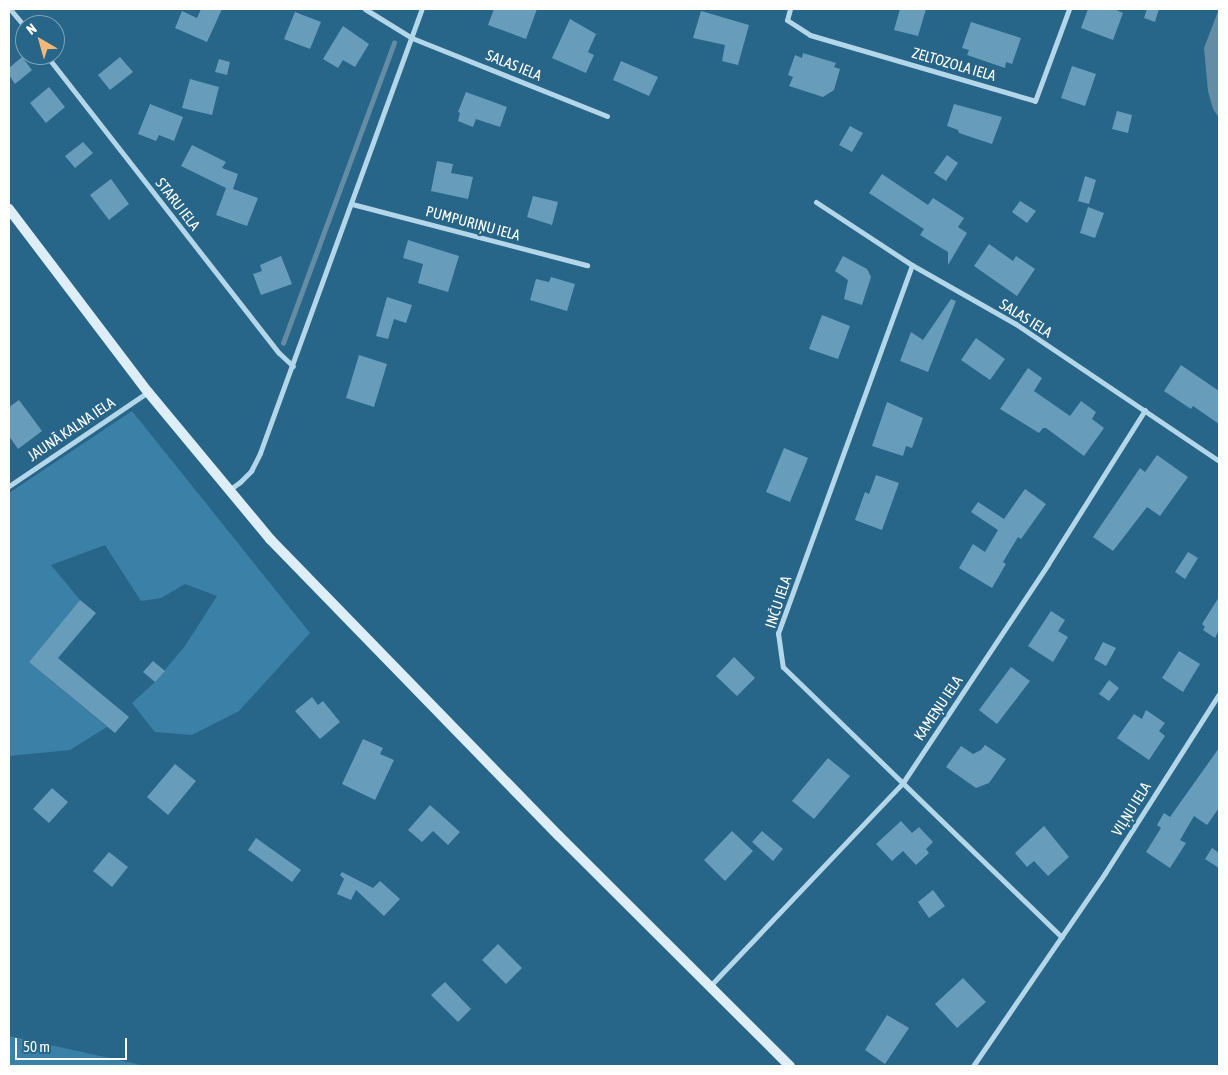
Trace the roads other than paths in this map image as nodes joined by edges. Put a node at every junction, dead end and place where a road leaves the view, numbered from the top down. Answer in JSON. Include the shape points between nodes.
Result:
{"nodes":[{"id":1,"x":364,"y":9,"type":"edge"},
{"id":2,"x":422,"y":9,"type":"edge"},
{"id":3,"x":790,"y":9,"type":"edge"},
{"id":4,"x":1069,"y":9,"type":"edge"},
{"id":5,"x":412,"y":38,"type":"junction"},
{"id":6,"x":54,"y":65,"type":"edge"},
{"id":7,"x":607,"y":116,"type":"dead end"},
{"id":8,"x":816,"y":202,"type":"dead end"},
{"id":9,"x":352,"y":204,"type":"junction"},
{"id":10,"x":9,"y":209,"type":"edge"},
{"id":11,"x":587,"y":265,"type":"dead end"},
{"id":12,"x":912,"y":265,"type":"junction"},
{"id":13,"x":293,"y":366,"type":"junction"},
{"id":14,"x":148,"y":392,"type":"junction"},
{"id":15,"x":1145,"y":410,"type":"junction"},
{"id":16,"x":1219,"y":461,"type":"edge"},
{"id":17,"x":9,"y":486,"type":"edge"},
{"id":18,"x":228,"y":490,"type":"junction"},
{"id":19,"x":1219,"y":694,"type":"edge"},
{"id":20,"x":902,"y":784,"type":"junction"},
{"id":21,"x":1062,"y":937,"type":"junction"},
{"id":22,"x":710,"y":986,"type":"junction"},
{"id":23,"x":790,"y":1066,"type":"edge"},
{"id":24,"x":972,"y":1066,"type":"edge"}],
"edges":[{"from":1,"to":5,"type":"street"},
{"from":2,"to":5,"type":"street"},
{"from":3,"to":4,"type":"street","name":"ZELTOZOLA IELA","via":[[786,20],[810,35],[1035,100]]},
{"from":5,"to":7,"type":"street","name":"SALAS IELA"},
{"from":5,"to":9,"type":"street"},
{"from":6,"to":13,"type":"street","name":"STARU IELA","via":[[279,353]]},
{"from":8,"to":12,"type":"street","name":"SALAS IELA"},
{"from":9,"to":11,"type":"street","name":"PUMPURIŅU IELA"},
{"from":9,"to":13,"type":"street"},
{"from":10,"to":14,"type":"main road"},
{"from":12,"to":15,"type":"street","name":"SALAS IELA","via":[[1016,324]]},
{"from":12,"to":20,"type":"street","name":"INČU IELA","via":[[778,633],[782,667]]},
{"from":13,"to":18,"type":"street","via":[[251,471]]},
{"from":14,"to":17,"type":"street","name":"JAUNĀ KALNA IELA"},
{"from":14,"to":18,"type":"main road"},
{"from":15,"to":16,"type":"street","name":"SALAS IELA"},
{"from":15,"to":20,"type":"street","name":"KAMEŅU IELA","via":[[1048,564]]},
{"from":18,"to":22,"type":"main road","via":[[337,609]]},
{"from":19,"to":21,"type":"street","name":"VIĻŅU IELA"},
{"from":20,"to":21,"type":"street","name":"INČU IELA"},
{"from":20,"to":22,"type":"street","name":"KAMEŅU IELA"},
{"from":21,"to":24,"type":"street","name":"VIĻŅU IELA"},
{"from":22,"to":23,"type":"main road"}]}
